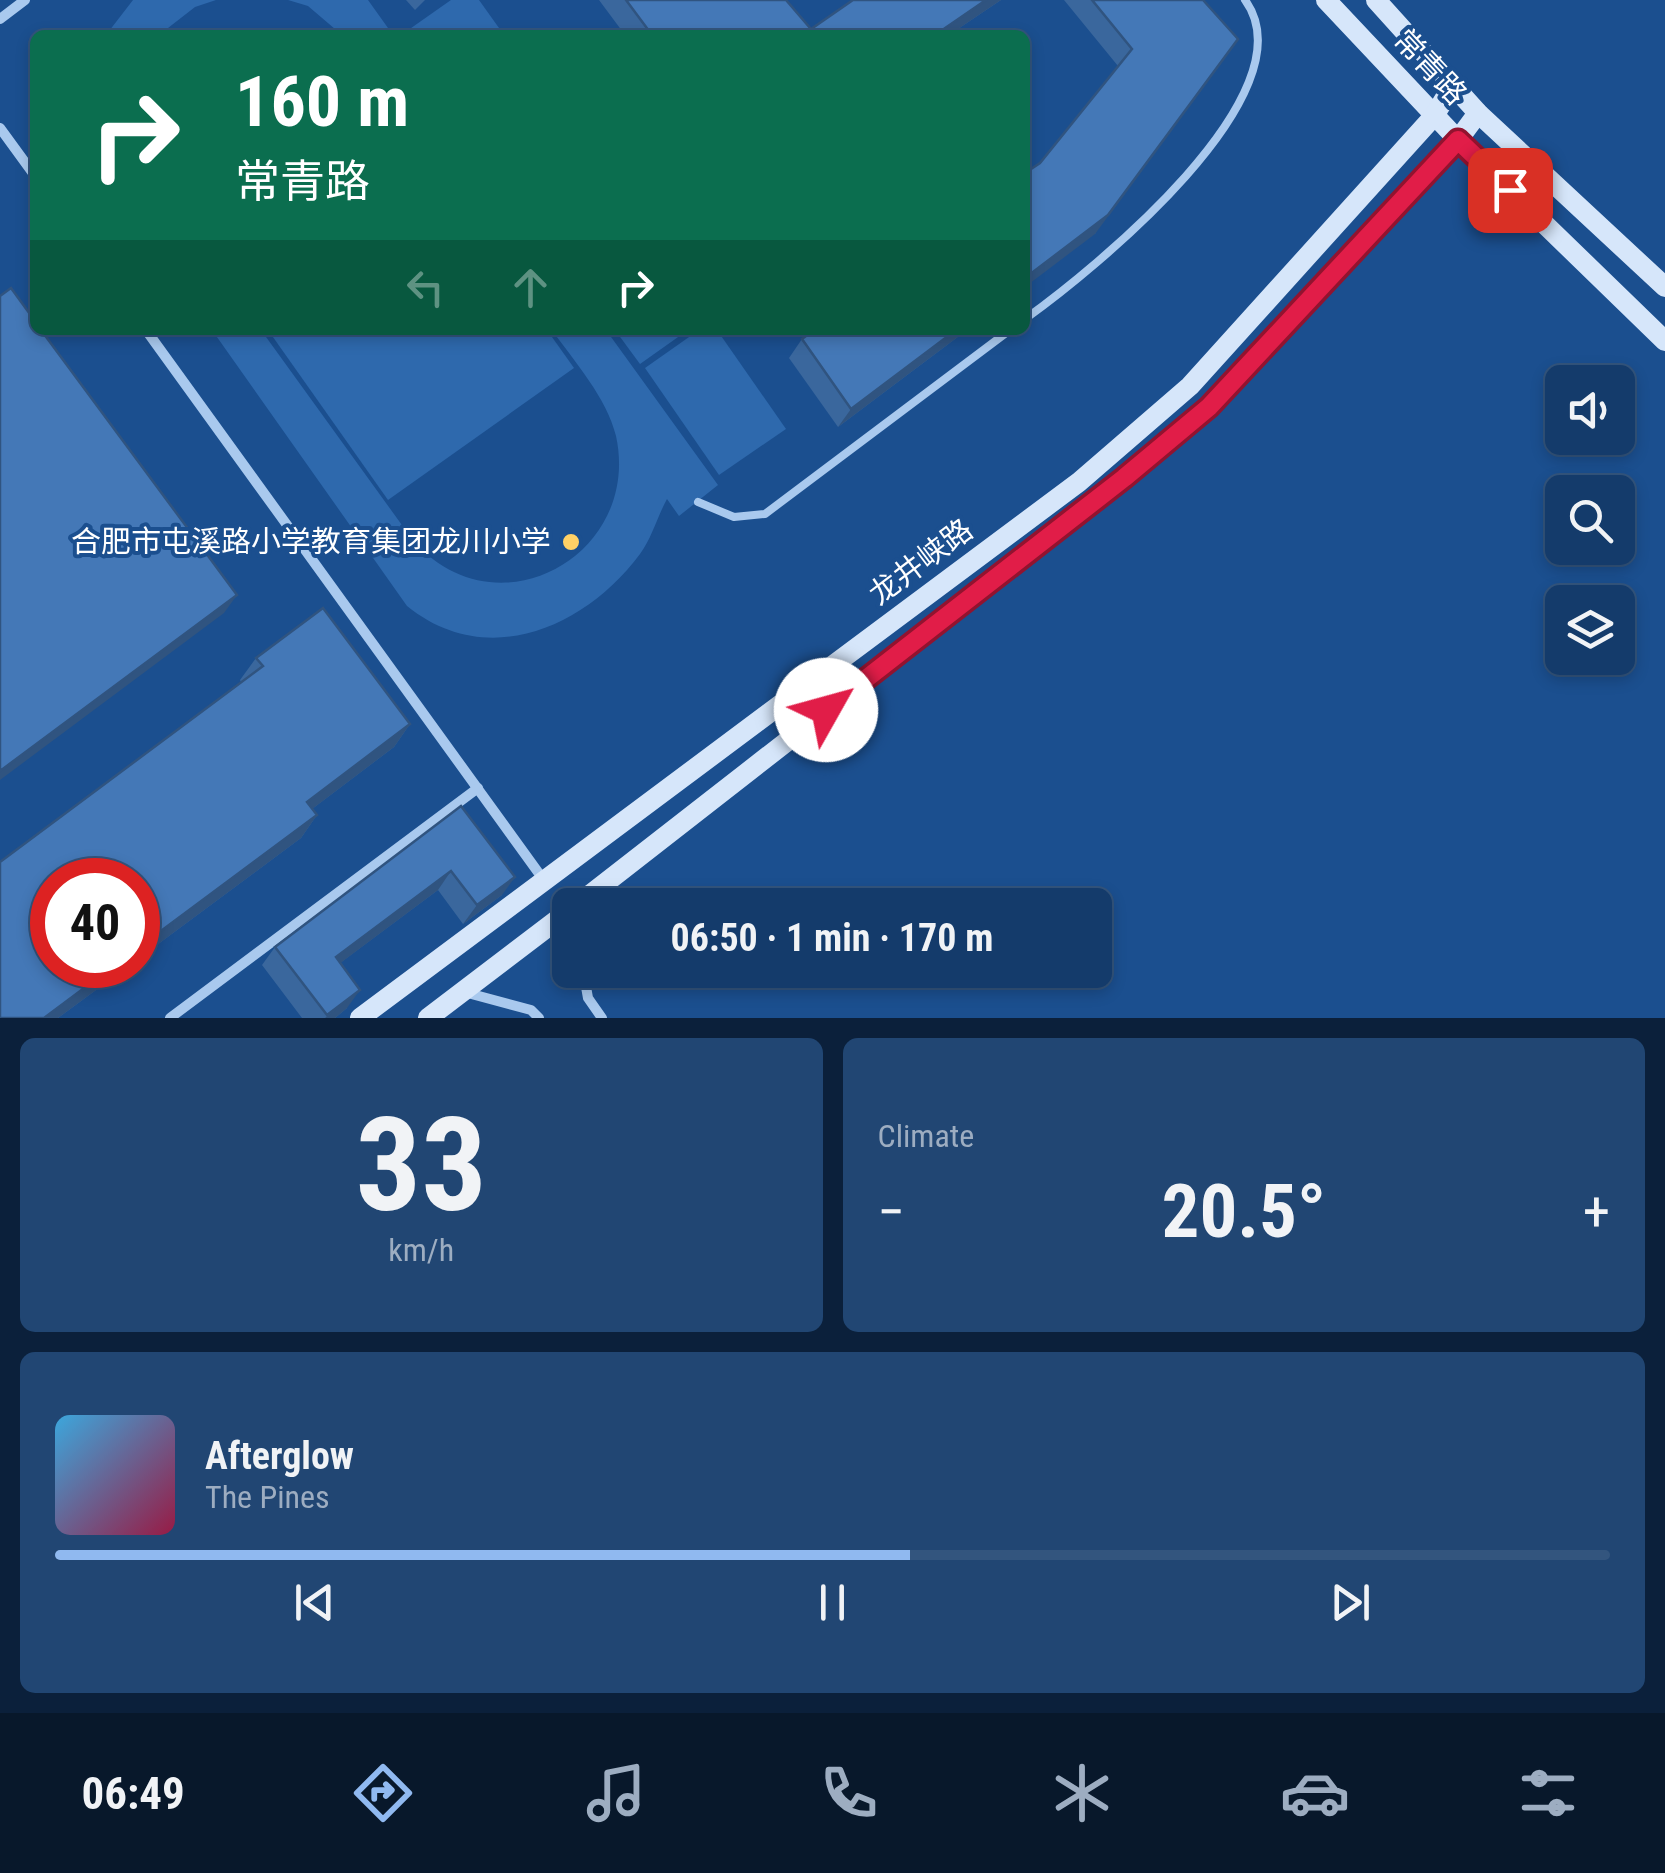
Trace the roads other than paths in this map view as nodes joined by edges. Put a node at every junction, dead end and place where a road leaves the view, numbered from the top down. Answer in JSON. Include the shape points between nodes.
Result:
{"nodes":[{"id":1,"x":25,"y":0,"type":"edge"},
{"id":2,"x":1245,"y":0,"type":"edge"},
{"id":3,"x":1326,"y":0,"type":"edge"},
{"id":4,"x":1376,"y":0,"type":"edge"},
{"id":5,"x":0,"y":19,"type":"edge"},
{"id":6,"x":1454,"y":86,"type":"junction"},
{"id":7,"x":1478,"y":113,"type":"junction"},
{"id":8,"x":1434,"y":116,"type":"junction"},
{"id":9,"x":0,"y":128,"type":"edge"},
{"id":10,"x":1458,"y":140,"type":"junction"},
{"id":11,"x":30,"y":169,"type":"edge"},
{"id":12,"x":1665,"y":287,"type":"edge"},
{"id":13,"x":1030,"y":315,"type":"edge"},
{"id":14,"x":150,"y":335,"type":"edge"},
{"id":15,"x":1003,"y":335,"type":"edge"},
{"id":16,"x":1665,"y":341,"type":"edge"},
{"id":17,"x":698,"y":502,"type":"dead end"},
{"id":18,"x":478,"y":788,"type":"junction"},
{"id":19,"x":543,"y":879,"type":"junction"},
{"id":20,"x":602,"y":888,"type":"edge"},
{"id":21,"x":552,"y":924,"type":"edge"},
{"id":22,"x":586,"y":988,"type":"edge"},
{"id":23,"x":463,"y":991,"type":"junction"},
{"id":24,"x":170,"y":1018,"type":"edge"},
{"id":25,"x":360,"y":1018,"type":"edge"},
{"id":26,"x":428,"y":1018,"type":"edge"},
{"id":27,"x":539,"y":1018,"type":"edge"},
{"id":28,"x":602,"y":1018,"type":"edge"}],
"edges":[{"from":1,"to":5,"type":"street"},
{"from":2,"to":13,"type":"lane","via":[[1258,23],[1259,49],[1251,82],[1224,126],[1143,223]]},
{"from":3,"to":8,"type":"street","name":"常青路"},
{"from":4,"to":6,"type":"street","name":"常青路"},
{"from":6,"to":7,"type":"street","name":"常青路"},
{"from":6,"to":8,"type":"street","name":"龙井峡路"},
{"from":7,"to":10,"type":"street","name":"龙井峡路"},
{"from":7,"to":12,"type":"street","name":"常青路"},
{"from":8,"to":10,"type":"street","name":"常青路"},
{"from":8,"to":19,"type":"street","name":"龙井峡路","via":[[1176,398],[1079,482]]},
{"from":9,"to":11,"type":"street"},
{"from":10,"to":16,"type":"street","name":"常青路"},
{"from":10,"to":20,"type":"street","name":"龙井峡路","via":[[1209,407]]},
{"from":14,"to":18,"type":"street"},
{"from":15,"to":17,"type":"lane","via":[[765,514],[734,516]]},
{"from":18,"to":19,"type":"street"},
{"from":18,"to":24,"type":"street"},
{"from":19,"to":25,"type":"street","name":"龙井峡路"},
{"from":21,"to":23,"type":"street"},
{"from":22,"to":28,"type":"street"},
{"from":23,"to":26,"type":"street"},
{"from":23,"to":27,"type":"street"}]}
